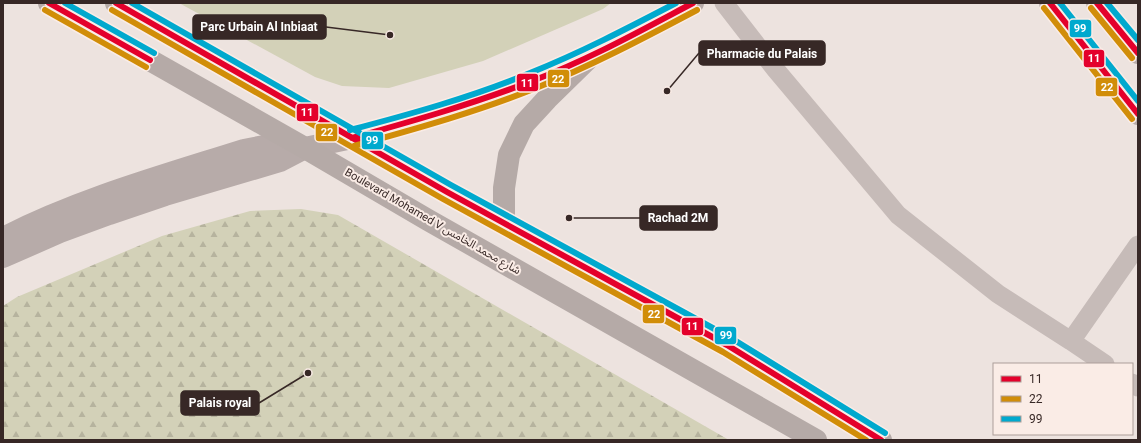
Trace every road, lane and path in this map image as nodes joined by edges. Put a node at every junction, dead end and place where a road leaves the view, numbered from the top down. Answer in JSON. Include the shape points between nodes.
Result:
{"nodes":[{"id":1,"x":49,"y":3,"type":"edge"},
{"id":2,"x":116,"y":3,"type":"edge"},
{"id":3,"x":693,"y":3,"type":"edge"},
{"id":4,"x":724,"y":3,"type":"edge"},
{"id":5,"x":1050,"y":3,"type":"edge"},
{"id":6,"x":1097,"y":3,"type":"edge"},
{"id":7,"x":1138,"y":53,"type":"edge"},
{"id":8,"x":591,"y":56,"type":"junction"},
{"id":9,"x":1138,"y":114,"type":"edge"},
{"id":10,"x":361,"y":143,"type":"junction"},
{"id":11,"x":305,"y":148,"type":"junction"},
{"id":12,"x":504,"y":222,"type":"junction"},
{"id":13,"x":3,"y":238,"type":"edge"},
{"id":14,"x":1138,"y":245,"type":"edge"},
{"id":15,"x":3,"y":257,"type":"edge"},
{"id":16,"x":1071,"y":341,"type":"junction"},
{"id":17,"x":1103,"y":363,"type":"edge"},
{"id":18,"x":816,"y":440,"type":"edge"},
{"id":19,"x":881,"y":440,"type":"edge"}],
"edges":[{"from":1,"to":11,"type":"main road","name":"Boulevard Mohamed V شارع محمد الخامس"},
{"from":2,"to":10,"type":"main road"},
{"from":3,"to":8,"type":"street"},
{"from":4,"to":16,"type":"street","via":[[776,70],[898,215],[998,294]]},
{"from":5,"to":9,"type":"street"},
{"from":6,"to":7,"type":"street"},
{"from":8,"to":10,"type":"street","via":[[474,103],[396,126]]},
{"from":8,"to":12,"type":"main road","via":[[524,124],[510,155],[504,188]]},
{"from":10,"to":11,"type":"street"},
{"from":10,"to":12,"type":"main road"},
{"from":11,"to":13,"type":"street","via":[[264,146],[244,150],[109,193]]},
{"from":11,"to":15,"type":"street","via":[[280,161],[165,195],[60,232]]},
{"from":11,"to":18,"type":"main road","name":"Boulevard Mohamed V شارع محمد الخامس"},
{"from":12,"to":19,"type":"main road","via":[[727,345]]},
{"from":14,"to":16,"type":"street"},
{"from":16,"to":17,"type":"street"}]}
